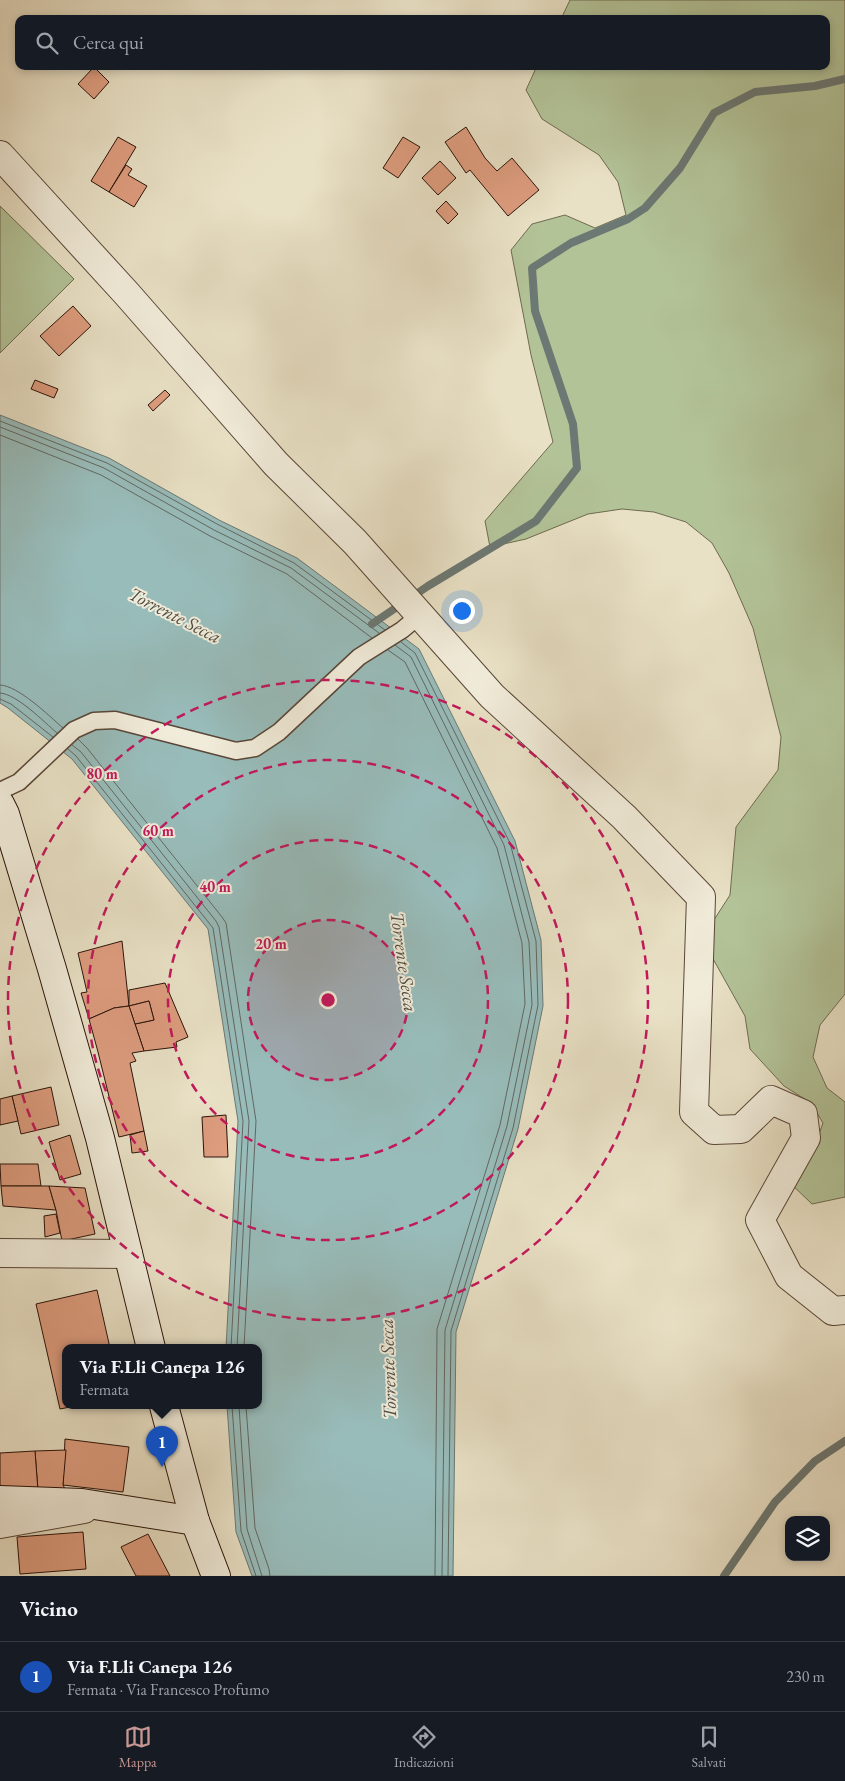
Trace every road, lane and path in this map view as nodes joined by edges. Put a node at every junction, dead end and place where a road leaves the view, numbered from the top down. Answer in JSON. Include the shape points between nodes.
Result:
{"nodes":[{"id":1,"x":0,"y":155,"type":"edge"},
{"id":2,"x":420,"y":615,"type":"junction"},
{"id":3,"x":0,"y":791,"type":"edge"},
{"id":4,"x":0,"y":804,"type":"edge"},
{"id":5,"x":0,"y":1253,"type":"edge"},
{"id":6,"x":128,"y":1254,"type":"junction"},
{"id":7,"x":845,"y":1310,"type":"edge"},
{"id":8,"x":149,"y":1344,"type":"edge"},
{"id":9,"x":165,"y":1409,"type":"edge"},
{"id":10,"x":0,"y":1500,"type":"edge"},
{"id":11,"x":100,"y":1506,"type":"junction"},
{"id":12,"x":195,"y":1521,"type":"junction"},
{"id":13,"x":0,"y":1524,"type":"edge"},
{"id":14,"x":216,"y":1576,"type":"edge"}],
"edges":[{"from":1,"to":2,"type":"street","via":[[128,294],[276,464],[355,542]]},
{"from":2,"to":3,"type":"lane","via":[[359,657],[279,732],[255,748],[236,751],[115,720],[94,721],[74,730],[19,782]]},
{"from":2,"to":7,"type":"street","via":[[492,696],[624,817],[701,897],[694,1112],[714,1130],[741,1129],[771,1100],[803,1114],[806,1138],[760,1220],[789,1276],[833,1311]]},
{"from":4,"to":6,"type":"street","via":[[52,969],[100,1138]]},
{"from":5,"to":6,"type":"street"},
{"from":6,"to":8,"type":"street"},
{"from":9,"to":12,"type":"street"},
{"from":10,"to":11,"type":"street"},
{"from":11,"to":12,"type":"street"},
{"from":11,"to":13,"type":"street"},
{"from":12,"to":14,"type":"street"}]}
